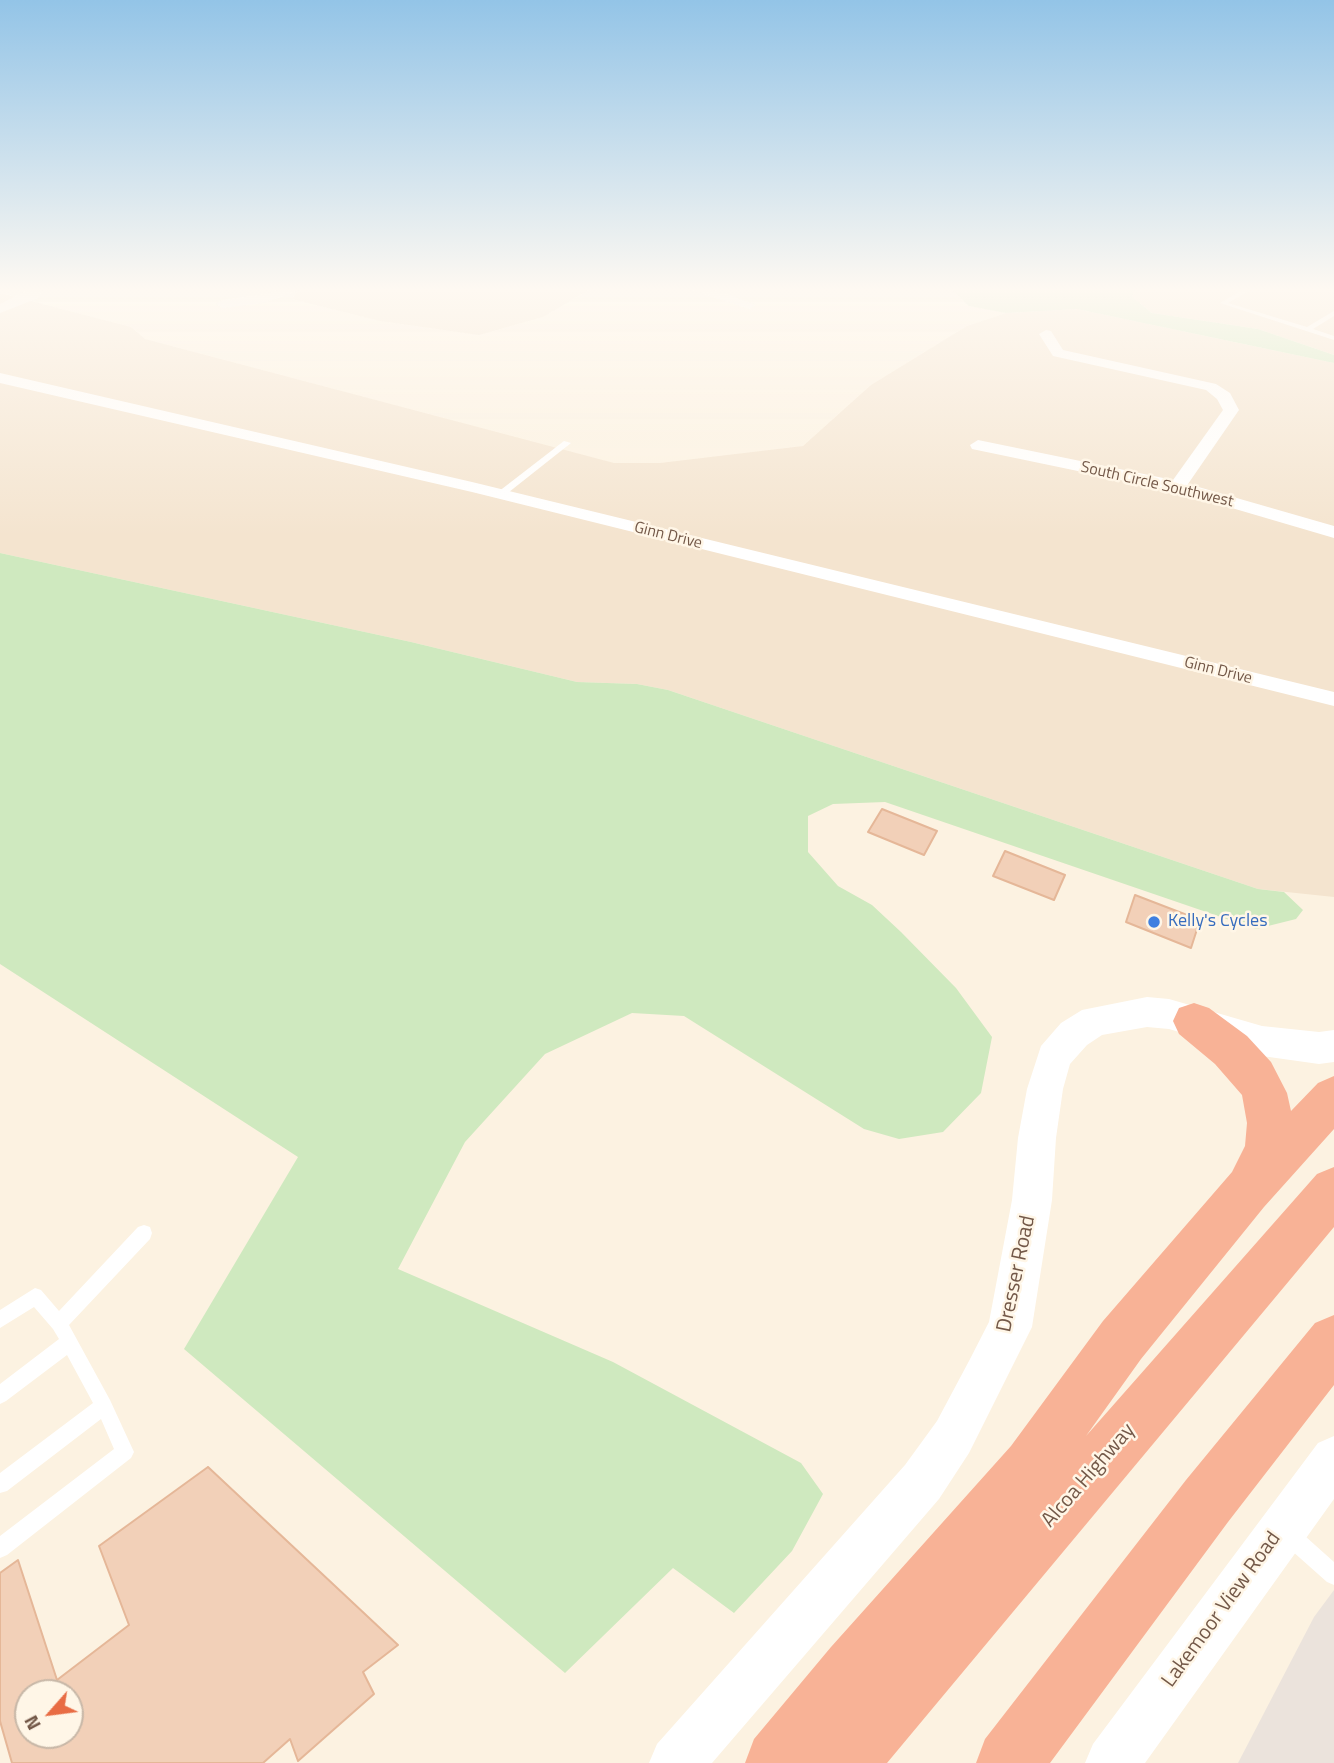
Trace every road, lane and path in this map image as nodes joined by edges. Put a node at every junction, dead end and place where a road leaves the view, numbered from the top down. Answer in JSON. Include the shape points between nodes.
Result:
{"nodes":[{"id":1,"x":1140,"y":371,"type":"edge"},
{"id":2,"x":0,"y":378,"type":"edge"},
{"id":3,"x":567,"y":443,"type":"dead end"},
{"id":4,"x":978,"y":445,"type":"dead end"},
{"id":5,"x":1177,"y":486,"type":"junction"},
{"id":6,"x":501,"y":494,"type":"junction"},
{"id":7,"x":1334,"y":532,"type":"edge"},
{"id":8,"x":1334,"y":699,"type":"edge"},
{"id":9,"x":1194,"y":1021,"type":"junction"},
{"id":10,"x":1334,"y":1046,"type":"edge"},
{"id":11,"x":1334,"y":1097,"type":"edge"},
{"id":12,"x":1334,"y":1190,"type":"edge"},
{"id":13,"x":1247,"y":1191,"type":"junction"},
{"id":14,"x":145,"y":1233,"type":"dead end"},
{"id":15,"x":0,"y":1320,"type":"edge"},
{"id":16,"x":59,"y":1323,"type":"junction"},
{"id":17,"x":1334,"y":1342,"type":"edge"},
{"id":18,"x":68,"y":1343,"type":"junction"},
{"id":19,"x":0,"y":1395,"type":"edge"},
{"id":20,"x":104,"y":1406,"type":"junction"},
{"id":21,"x":1334,"y":1459,"type":"edge"},
{"id":22,"x":0,"y":1484,"type":"edge"},
{"id":23,"x":1281,"y":1528,"type":"junction"},
{"id":24,"x":0,"y":1548,"type":"edge"},
{"id":25,"x":1334,"y":1575,"type":"edge"},
{"id":26,"x":676,"y":1763,"type":"edge"},
{"id":27,"x":778,"y":1763,"type":"edge"},
{"id":28,"x":844,"y":1763,"type":"edge"},
{"id":29,"x":1009,"y":1763,"type":"edge"},
{"id":30,"x":1112,"y":1763,"type":"edge"}],
"edges":[{"from":1,"to":5,"type":"street","via":[[1211,387],[1224,396],[1231,410]]},
{"from":2,"to":6,"type":"street","name":"Ginn Drive"},
{"from":3,"to":6,"type":"lane"},
{"from":4,"to":5,"type":"street","name":"South Circle Southwest"},
{"from":5,"to":7,"type":"street","name":"South Circle Southwest"},
{"from":6,"to":8,"type":"street","name":"Ginn Drive"},
{"from":9,"to":10,"type":"street","name":"Dresser Road","via":[[1262,1041]]},
{"from":9,"to":13,"type":"highway","via":[[1231,1050],[1264,1093],[1270,1123],[1268,1149]]},
{"from":9,"to":26,"type":"street","name":"Dresser Road","via":[[1147,1012],[1094,1021],[1074,1034],[1054,1057],[1039,1126],[1032,1200],[1010,1327],[953,1437],[922,1482]]},
{"from":11,"to":13,"type":"highway"},
{"from":12,"to":28,"type":"highway","name":"Alcoa Highway"},
{"from":13,"to":27,"type":"highway","via":[[1122,1340],[1031,1466]]},
{"from":14,"to":16,"type":"lane"},
{"from":15,"to":16,"type":"lane","via":[[35,1296]]},
{"from":16,"to":18,"type":"lane"},
{"from":17,"to":29,"type":"highway"},
{"from":18,"to":19,"type":"lane"},
{"from":18,"to":20,"type":"lane"},
{"from":20,"to":22,"type":"lane"},
{"from":20,"to":24,"type":"lane","via":[[125,1452]]},
{"from":21,"to":23,"type":"street","name":"Lakemoor View Road"},
{"from":23,"to":25,"type":"lane"},
{"from":23,"to":30,"type":"street","name":"Lakemoor View Road"}]}
